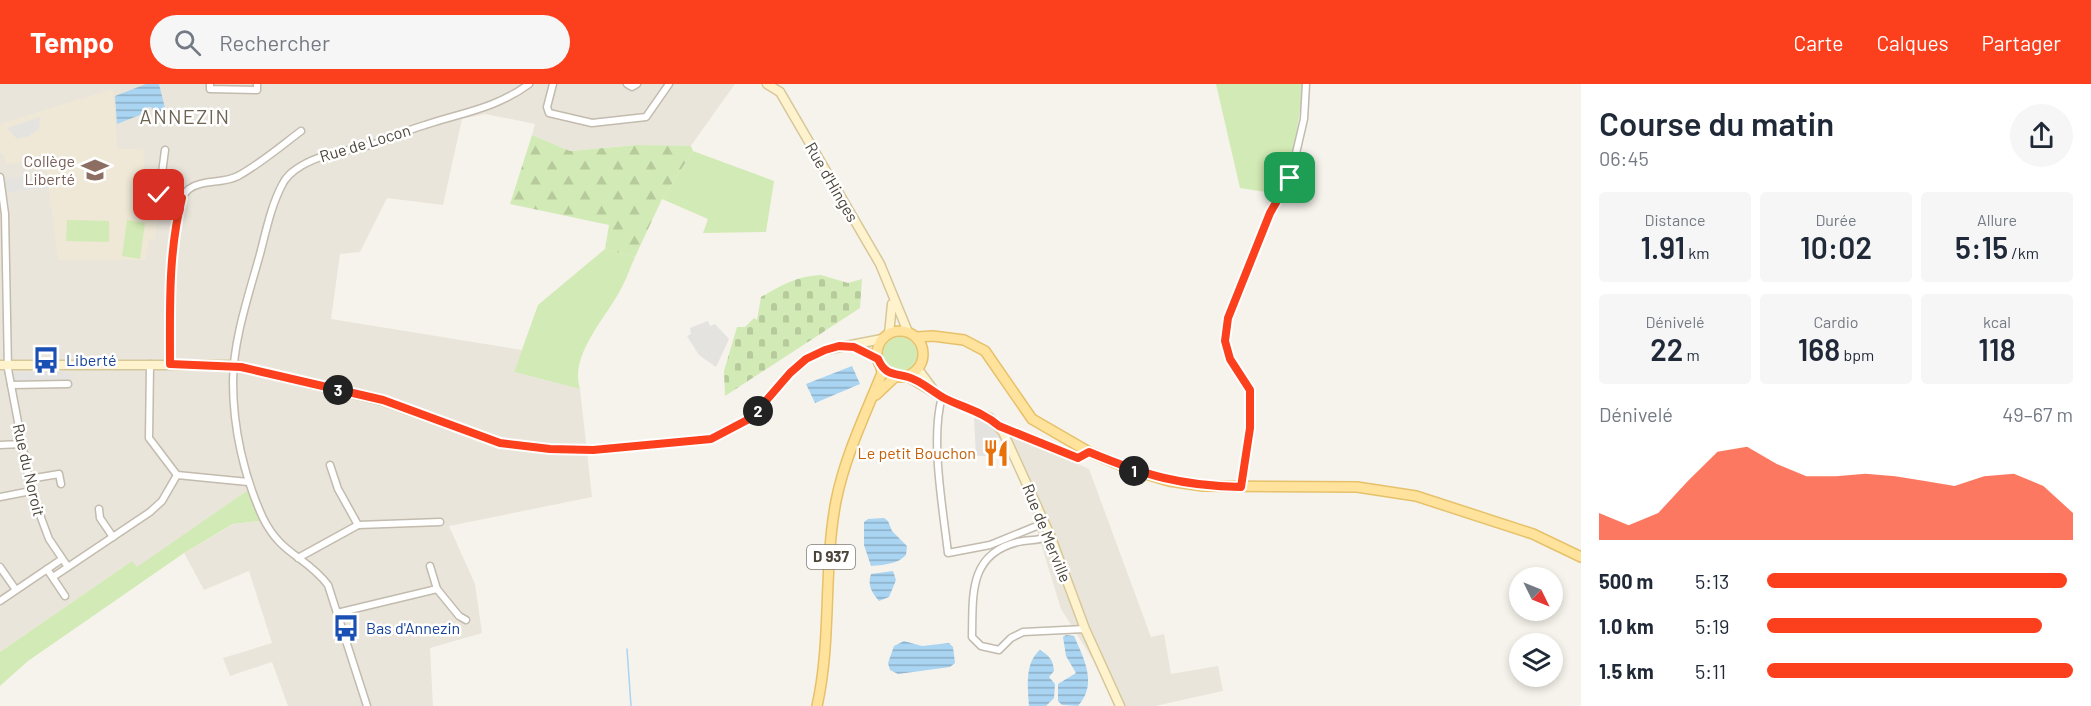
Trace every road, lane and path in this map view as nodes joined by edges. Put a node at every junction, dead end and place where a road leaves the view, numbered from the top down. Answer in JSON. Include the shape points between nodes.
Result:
{"nodes":[{"id":1,"x":210,"y":84,"type":"edge"},
{"id":2,"x":257,"y":84,"type":"edge"},
{"id":3,"x":529,"y":84,"type":"edge"},
{"id":4,"x":553,"y":84,"type":"edge"},
{"id":5,"x":627,"y":84,"type":"edge"},
{"id":6,"x":638,"y":84,"type":"edge"},
{"id":7,"x":658,"y":84,"type":"edge"},
{"id":8,"x":766,"y":84,"type":"edge"},
{"id":9,"x":1306,"y":84,"type":"edge"},
{"id":10,"x":667,"y":86,"type":"edge"},
{"id":11,"x":301,"y":131,"type":"dead end"},
{"id":12,"x":165,"y":150,"type":"dead end"},
{"id":13,"x":0,"y":177,"type":"edge"},
{"id":14,"x":182,"y":198,"type":"junction"},
{"id":15,"x":2,"y":245,"type":"edge"},
{"id":16,"x":890,"y":285,"type":"junction"},
{"id":17,"x":908,"y":332,"type":"junction"},
{"id":18,"x":886,"y":336,"type":"junction"},
{"id":19,"x":917,"y":337,"type":"junction"},
{"id":20,"x":945,"y":338,"type":"junction"},
{"id":21,"x":839,"y":346,"type":"junction"},
{"id":22,"x":923,"y":351,"type":"junction"},
{"id":23,"x":880,"y":363,"type":"junction"},
{"id":24,"x":150,"y":364,"type":"junction"},
{"id":25,"x":170,"y":364,"type":"junction"},
{"id":26,"x":4,"y":365,"type":"edge"},
{"id":27,"x":234,"y":365,"type":"junction"},
{"id":28,"x":918,"y":369,"type":"junction"},
{"id":29,"x":901,"y":376,"type":"junction"},
{"id":30,"x":68,"y":384,"type":"dead end"},
{"id":31,"x":11,"y":385,"type":"junction"},
{"id":32,"x":939,"y":395,"type":"junction"},
{"id":33,"x":864,"y":412,"type":"junction"},
{"id":34,"x":999,"y":426,"type":"junction"},
{"id":35,"x":22,"y":444,"type":"junction"},
{"id":36,"x":0,"y":445,"type":"edge"},
{"id":37,"x":1089,"y":452,"type":"junction"},
{"id":38,"x":330,"y":465,"type":"dead end"},
{"id":39,"x":177,"y":475,"type":"junction"},
{"id":40,"x":29,"y":479,"type":"junction"},
{"id":41,"x":61,"y":484,"type":"dead end"},
{"id":42,"x":249,"y":484,"type":"junction"},
{"id":43,"x":1241,"y":487,"type":"junction"},
{"id":44,"x":31,"y":491,"type":"junction"},
{"id":45,"x":0,"y":497,"type":"edge"},
{"id":46,"x":99,"y":509,"type":"dead end"},
{"id":47,"x":440,"y":522,"type":"dead end"},
{"id":48,"x":1044,"y":523,"type":"junction"},
{"id":49,"x":358,"y":525,"type":"junction"},
{"id":50,"x":1050,"y":535,"type":"junction"},
{"id":51,"x":113,"y":537,"type":"junction"},
{"id":52,"x":1581,"y":556,"type":"edge"},
{"id":53,"x":298,"y":558,"type":"junction"},
{"id":54,"x":62,"y":559,"type":"junction"},
{"id":55,"x":430,"y":566,"type":"dead end"},
{"id":56,"x":0,"y":567,"type":"edge"},
{"id":57,"x":68,"y":567,"type":"junction"},
{"id":58,"x":47,"y":569,"type":"junction"},
{"id":59,"x":53,"y":578,"type":"junction"},
{"id":60,"x":437,"y":589,"type":"junction"},
{"id":61,"x":16,"y":590,"type":"junction"},
{"id":62,"x":65,"y":596,"type":"dead end"},
{"id":63,"x":0,"y":601,"type":"edge"},
{"id":64,"x":337,"y":613,"type":"junction"},
{"id":65,"x":466,"y":620,"type":"dead end"},
{"id":66,"x":1085,"y":629,"type":"junction"},
{"id":67,"x":367,"y":706,"type":"edge"},
{"id":68,"x":817,"y":706,"type":"edge"},
{"id":69,"x":1120,"y":706,"type":"edge"}],
"edges":[{"from":1,"to":2,"type":"street","via":[[210,89],[257,90]]},
{"from":3,"to":27,"type":"street","name":"Rue de Locon","via":[[479,111],[426,124],[372,144],[327,153],[290,174],[272,212],[247,300]]},
{"from":4,"to":10,"type":"street","via":[[549,113],[592,123],[646,117]]},
{"from":5,"to":6,"type":"street"},
{"from":7,"to":10,"type":"street"},
{"from":8,"to":16,"type":"main road","name":"Rue d'Hinges","via":[[780,92]]},
{"from":9,"to":43,"type":"street","via":[[1304,119],[1290,178],[1270,213],[1228,318],[1225,341],[1230,359],[1250,390],[1250,428]]},
{"from":11,"to":14,"type":"street","via":[[238,176],[197,184]]},
{"from":12,"to":14,"type":"street","via":[[159,195]]},
{"from":13,"to":15,"type":"street","name":"Rue du Noroit"},
{"from":14,"to":25,"type":"street","via":[[173,242]]},
{"from":15,"to":26,"type":"street","name":"Rue du Noroit"},
{"from":16,"to":17,"type":"main road","name":"Rue d'Hinges"},
{"from":16,"to":18,"type":"main road","name":"Rue d'Hinges","via":[[893,308]]},
{"from":17,"to":18,"type":"main road"},
{"from":17,"to":19,"type":"main road"},
{"from":18,"to":21,"type":"main road"},
{"from":18,"to":23,"type":"main road"},
{"from":19,"to":20,"type":"main road"},
{"from":19,"to":22,"type":"main road"},
{"from":20,"to":22,"type":"main road"},
{"from":20,"to":37,"type":"main road","via":[[964,340],[985,351],[1032,419]]},
{"from":21,"to":23,"type":"main road","via":[[862,349]]},
{"from":21,"to":27,"type":"main road","via":[[806,359],[751,418],[711,439],[593,450],[522,446],[481,437],[383,400]]},
{"from":22,"to":28,"type":"main road"},
{"from":23,"to":29,"type":"main road"},
{"from":23,"to":33,"type":"main road","number":"D 937","via":[[882,373]]},
{"from":24,"to":25,"type":"main road"},
{"from":24,"to":26,"type":"main road"},
{"from":24,"to":39,"type":"street","via":[[149,438]]},
{"from":25,"to":27,"type":"main road"},
{"from":26,"to":31,"type":"street","name":"Rue du Noroit"},
{"from":27,"to":42,"type":"street","name":"Rue de Locon","via":[[233,385]]},
{"from":28,"to":29,"type":"main road"},
{"from":28,"to":32,"type":"main road"},
{"from":29,"to":32,"type":"main road"},
{"from":29,"to":33,"type":"main road","number":"D 937","via":[[879,391]]},
{"from":30,"to":31,"type":"street"},
{"from":31,"to":35,"type":"street","name":"Rue du Noroit"},
{"from":32,"to":34,"type":"main road","via":[[978,411]]},
{"from":32,"to":48,"type":"street","via":[[939,467],[948,553],[990,545]]},
{"from":33,"to":68,"type":"main road","number":"D 937","via":[[836,502]]},
{"from":34,"to":37,"type":"street","via":[[1078,458]]},
{"from":34,"to":48,"type":"main road","name":"Rue de Merville"},
{"from":35,"to":36,"type":"street"},
{"from":35,"to":40,"type":"street","name":"Rue du Noroit"},
{"from":37,"to":43,"type":"main road","via":[[1169,481]]},
{"from":38,"to":49,"type":"street"},
{"from":39,"to":42,"type":"street"},
{"from":39,"to":51,"type":"street","via":[[162,501]]},
{"from":40,"to":41,"type":"street","via":[[59,474]]},
{"from":40,"to":44,"type":"street","name":"Rue du Noroit"},
{"from":42,"to":53,"type":"street","name":"Rue de Locon","via":[[273,536]]},
{"from":43,"to":52,"type":"main road","via":[[1357,487],[1416,496],[1533,534]]},
{"from":44,"to":45,"type":"street"},
{"from":44,"to":54,"type":"street","name":"Rue du Noroit","via":[[44,530]]},
{"from":46,"to":51,"type":"street","via":[[100,518]]},
{"from":47,"to":49,"type":"street"},
{"from":48,"to":50,"type":"main road","name":"Rue de Merville"},
{"from":49,"to":53,"type":"street"},
{"from":50,"to":66,"type":"main road","name":"Rue de Merville"},
{"from":50,"to":66,"type":"street","via":[[996,550],[981,564],[972,599],[972,637],[981,646],[999,650],[1023,632]]},
{"from":51,"to":57,"type":"street"},
{"from":53,"to":64,"type":"street","name":"Rue de Locon","via":[[328,585]]},
{"from":54,"to":57,"type":"street","name":"Rue du Noroit"},
{"from":54,"to":58,"type":"street"},
{"from":55,"to":60,"type":"street"},
{"from":56,"to":61,"type":"street"},
{"from":57,"to":59,"type":"street"},
{"from":58,"to":59,"type":"street"},
{"from":58,"to":61,"type":"street"},
{"from":59,"to":62,"type":"street"},
{"from":60,"to":64,"type":"street"},
{"from":60,"to":65,"type":"street"},
{"from":61,"to":63,"type":"street"},
{"from":64,"to":67,"type":"street","name":"Rue de Locon"},
{"from":66,"to":69,"type":"main road","name":"Rue de Merville"}]}
